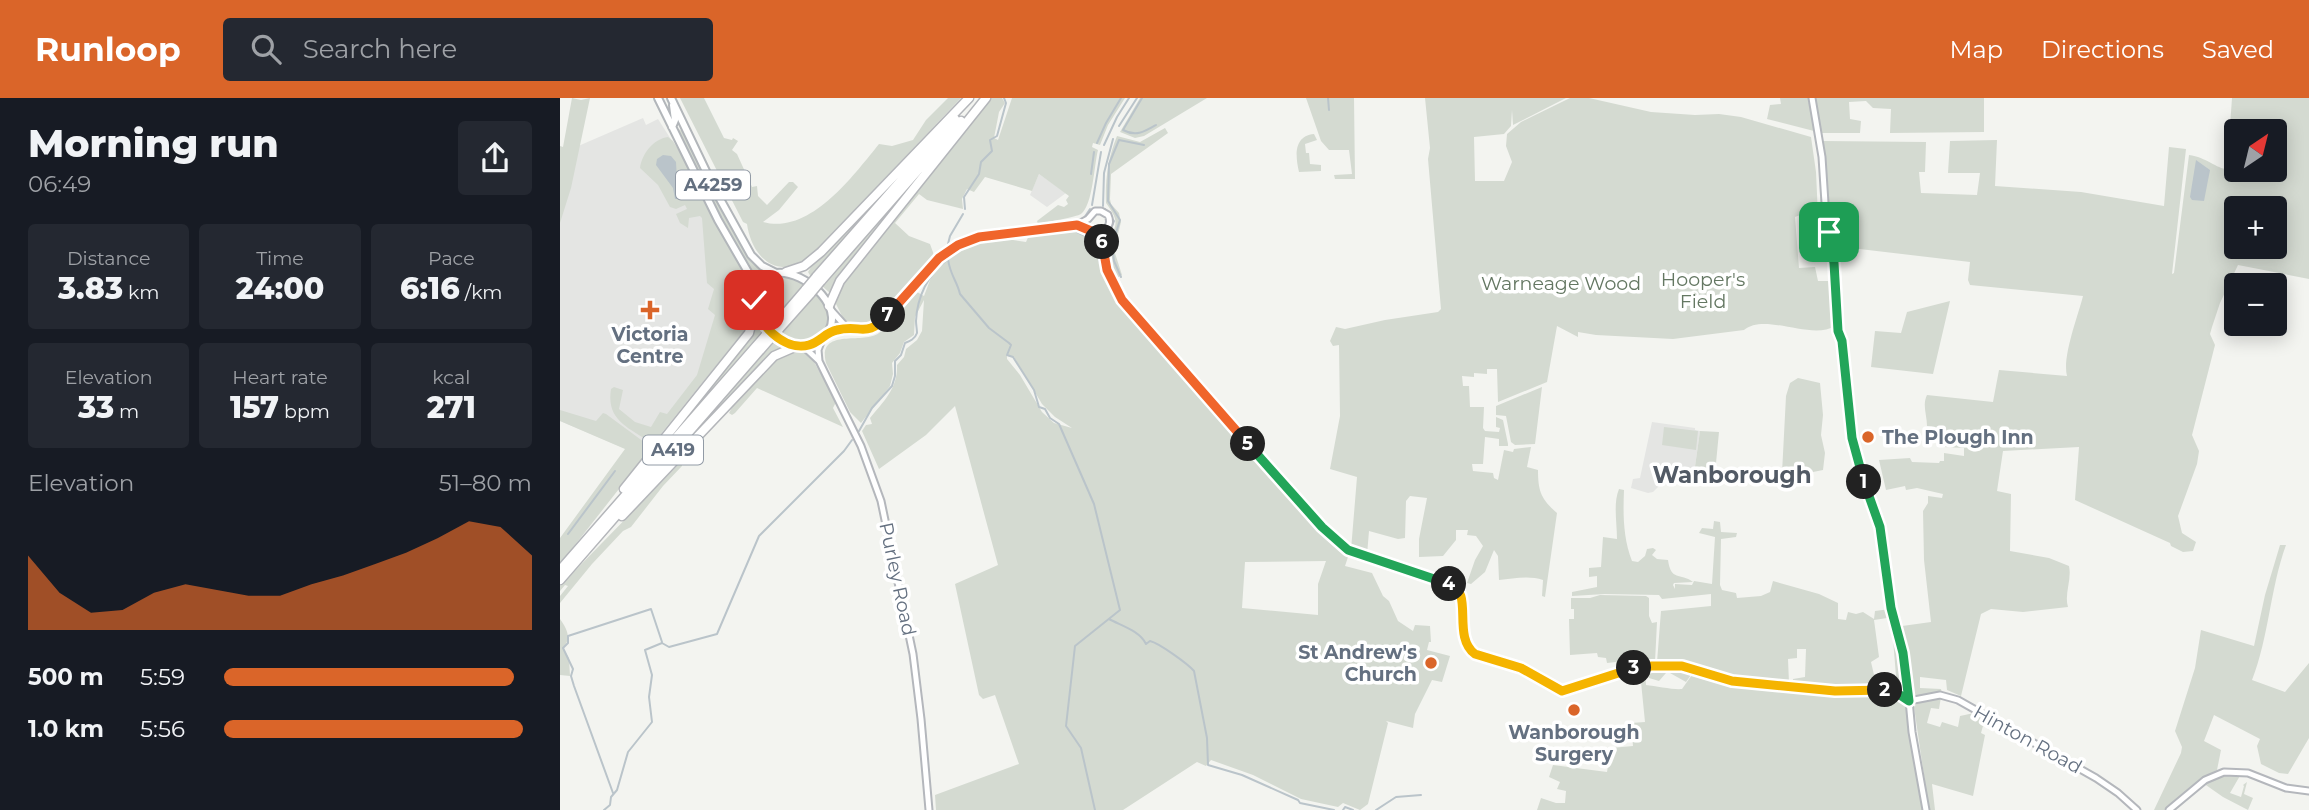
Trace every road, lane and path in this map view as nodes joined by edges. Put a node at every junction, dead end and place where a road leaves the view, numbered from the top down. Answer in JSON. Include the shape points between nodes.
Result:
{"nodes":[{"id":1,"x":658,"y":98,"type":"edge"},
{"id":2,"x":971,"y":98,"type":"edge"},
{"id":3,"x":984,"y":98,"type":"edge"},
{"id":4,"x":1812,"y":98,"type":"edge"},
{"id":5,"x":672,"y":99,"type":"edge"},
{"id":6,"x":672,"y":127,"type":"junction"},
{"id":7,"x":1088,"y":219,"type":"junction"},
{"id":8,"x":1077,"y":225,"type":"junction"},
{"id":9,"x":1107,"y":230,"type":"junction"},
{"id":10,"x":1093,"y":231,"type":"junction"},
{"id":11,"x":1102,"y":241,"type":"junction"},
{"id":12,"x":786,"y":272,"type":"junction"},
{"id":13,"x":776,"y":273,"type":"junction"},
{"id":14,"x":818,"y":279,"type":"junction"},
{"id":15,"x":754,"y":297,"type":"junction"},
{"id":16,"x":830,"y":307,"type":"junction"},
{"id":17,"x":755,"y":309,"type":"junction"},
{"id":18,"x":848,"y":329,"type":"junction"},
{"id":19,"x":825,"y":335,"type":"junction"},
{"id":20,"x":767,"y":338,"type":"junction"},
{"id":21,"x":800,"y":346,"type":"junction"},
{"id":22,"x":819,"y":361,"type":"junction"},
{"id":23,"x":578,"y":549,"type":"junction"},
{"id":24,"x":577,"y":561,"type":"junction"},
{"id":25,"x":560,"y":570,"type":"edge"},
{"id":26,"x":560,"y":580,"type":"edge"},
{"id":27,"x":1909,"y":693,"type":"junction"},
{"id":28,"x":1918,"y":699,"type":"junction"},
{"id":29,"x":1909,"y":701,"type":"junction"},
{"id":30,"x":2309,"y":791,"type":"edge"},
{"id":31,"x":929,"y":810,"type":"edge"},
{"id":32,"x":1926,"y":810,"type":"edge"},
{"id":33,"x":2137,"y":810,"type":"edge"},
{"id":34,"x":2169,"y":810,"type":"edge"}],
"edges":[{"from":1,"to":6,"type":"main road","number":"A4259"},
{"from":2,"to":12,"type":"highway","number":"A419","via":[[821,252],[804,266]]},
{"from":2,"to":14,"type":"highway","number":"A419"},
{"from":3,"to":14,"type":"highway","number":"A419"},
{"from":3,"to":16,"type":"highway","number":"A419","via":[[839,281]]},
{"from":4,"to":27,"type":"street","via":[[1852,438],[1880,527]]},
{"from":5,"to":6,"type":"main road"},
{"from":5,"to":13,"type":"main road","number":"A4259","via":[[751,255]]},
{"from":6,"to":15,"type":"main road","number":"A4259","via":[[748,272]]},
{"from":7,"to":8,"type":"street"},
{"from":7,"to":9,"type":"street","via":[[1096,211],[1105,212],[1110,222]]},
{"from":7,"to":10,"type":"street"},
{"from":8,"to":10,"type":"street"},
{"from":8,"to":18,"type":"street","via":[[994,234],[962,243],[936,261],[878,325],[863,331]]},
{"from":9,"to":10,"type":"street"},
{"from":9,"to":11,"type":"street"},
{"from":10,"to":11,"type":"street"},
{"from":11,"to":29,"type":"street","via":[[1107,270],[1122,300],[1336,540],[1352,553],[1459,588],[1464,639],[1476,655],[1521,668],[1562,691],[1626,669],[1673,666],[1732,681],[1835,691],[1892,690]]},
{"from":12,"to":13,"type":"main road"},
{"from":12,"to":16,"type":"main road","via":[[807,282]]},
{"from":13,"to":15,"type":"main road","via":[[761,282]]},
{"from":14,"to":20,"type":"highway","number":"A419","bridge":true},
{"from":15,"to":17,"type":"main road"},
{"from":16,"to":18,"type":"street"},
{"from":16,"to":19,"type":"main road","via":[[831,323]]},
{"from":17,"to":21,"type":"main road","via":[[786,343]]},
{"from":17,"to":23,"type":"highway","number":"A419","via":[[749,333]]},
{"from":18,"to":19,"type":"street"},
{"from":19,"to":21,"type":"main road"},
{"from":19,"to":22,"type":"street"},
{"from":20,"to":23,"type":"highway","number":"A419"},
{"from":20,"to":24,"type":"highway","number":"A419"},
{"from":21,"to":22,"type":"street","name":"Purley Road"},
{"from":21,"to":24,"type":"highway","number":"A419","via":[[774,356]]},
{"from":22,"to":31,"type":"street","name":"Purley Road","via":[[861,446],[881,501],[913,654]]},
{"from":23,"to":25,"type":"highway","number":"A419"},
{"from":24,"to":26,"type":"highway","number":"A419"},
{"from":27,"to":28,"type":"street"},
{"from":27,"to":29,"type":"street"},
{"from":28,"to":29,"type":"street","name":"Hinton Road"},
{"from":28,"to":33,"type":"street","name":"Hinton Road","via":[[1943,695],[1958,700],[2086,771]]},
{"from":29,"to":32,"type":"street"},
{"from":30,"to":34,"type":"street","via":[[2286,788],[2248,773],[2224,772],[2205,780]]}]}
